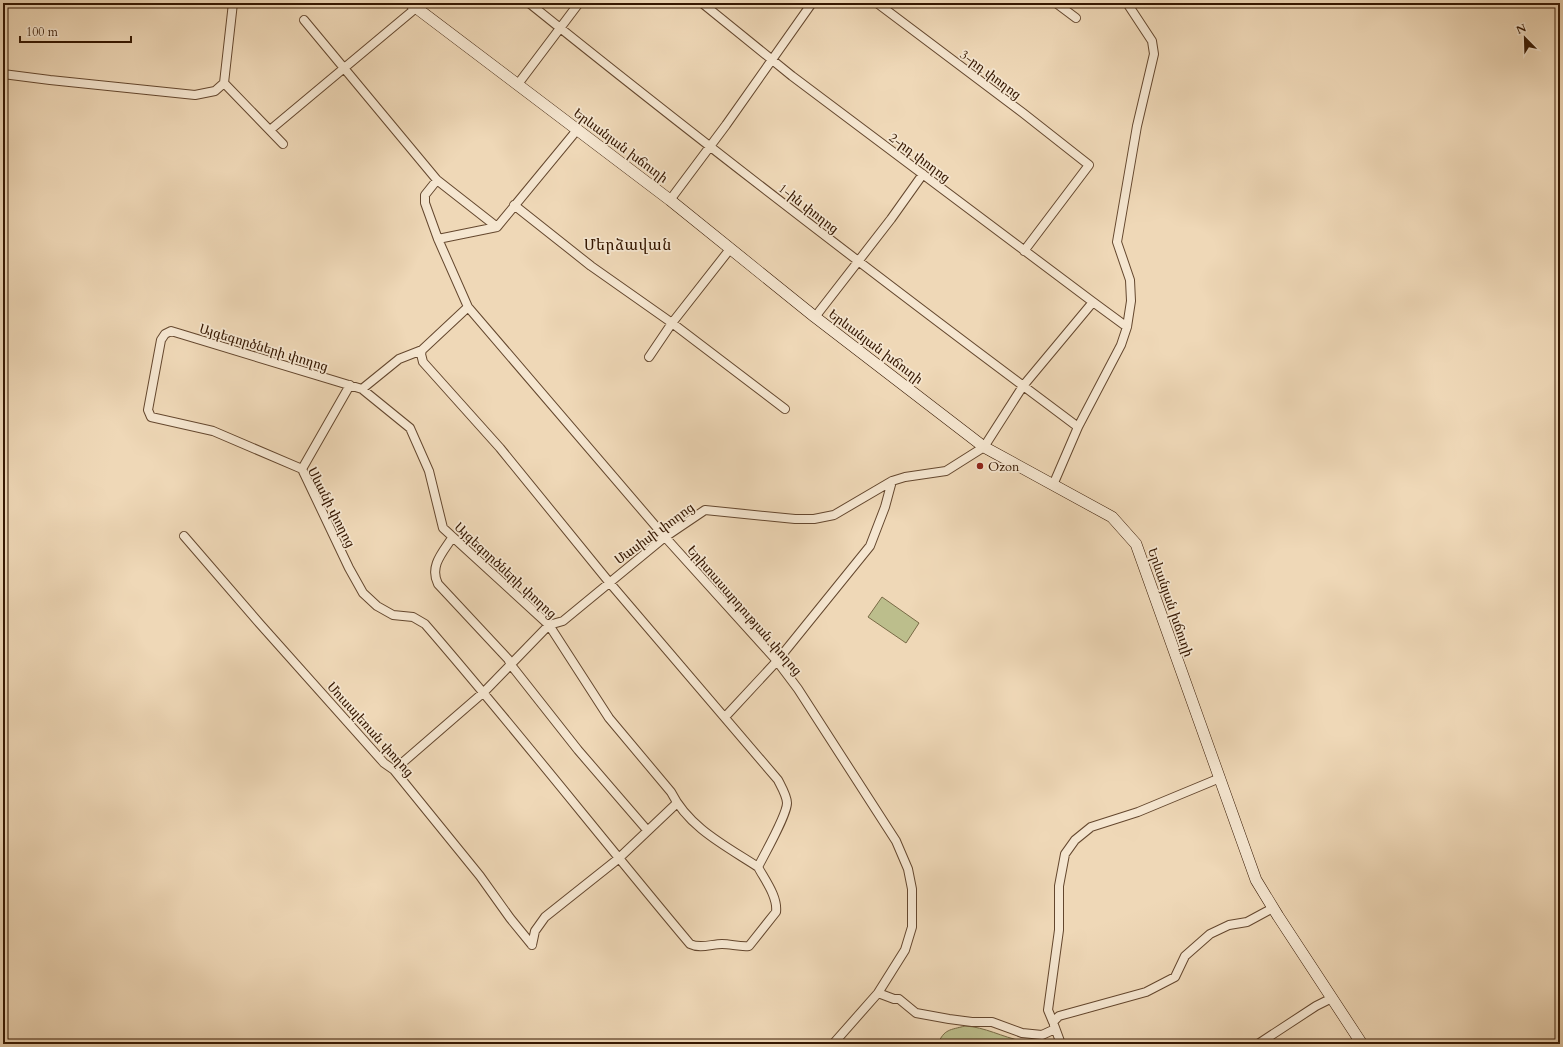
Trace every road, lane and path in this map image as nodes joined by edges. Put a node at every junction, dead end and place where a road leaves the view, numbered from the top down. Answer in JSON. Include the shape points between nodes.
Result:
{"nodes":[{"id":1,"x":233,"y":3,"type":"edge"},
{"id":2,"x":530,"y":3,"type":"edge"},
{"id":3,"x":579,"y":3,"type":"edge"},
{"id":4,"x":702,"y":3,"type":"edge"},
{"id":5,"x":812,"y":3,"type":"edge"},
{"id":6,"x":877,"y":3,"type":"edge"},
{"id":7,"x":1056,"y":3,"type":"edge"},
{"id":8,"x":1127,"y":3,"type":"edge"},
{"id":9,"x":413,"y":5,"type":"edge"},
{"id":10,"x":1076,"y":18,"type":"dead end"},
{"id":11,"x":304,"y":20,"type":"dead end"},
{"id":12,"x":560,"y":28,"type":"junction"},
{"id":13,"x":771,"y":60,"type":"junction"},
{"id":14,"x":344,"y":68,"type":"junction"},
{"id":15,"x":3,"y":74,"type":"edge"},
{"id":16,"x":224,"y":83,"type":"junction"},
{"id":17,"x":518,"y":84,"type":"junction"},
{"id":18,"x":270,"y":130,"type":"junction"},
{"id":19,"x":577,"y":130,"type":"junction"},
{"id":20,"x":283,"y":144,"type":"dead end"},
{"id":21,"x":709,"y":147,"type":"junction"},
{"id":22,"x":923,"y":174,"type":"junction"},
{"id":23,"x":437,"y":180,"type":"junction"},
{"id":24,"x":670,"y":200,"type":"junction"},
{"id":25,"x":514,"y":205,"type":"junction"},
{"id":26,"x":496,"y":227,"type":"junction"},
{"id":27,"x":438,"y":239,"type":"junction"},
{"id":28,"x":730,"y":249,"type":"junction"},
{"id":29,"x":1024,"y":251,"type":"junction"},
{"id":30,"x":859,"y":262,"type":"junction"},
{"id":31,"x":1093,"y":302,"type":"junction"},
{"id":32,"x":468,"y":307,"type":"junction"},
{"id":33,"x":815,"y":317,"type":"junction"},
{"id":34,"x":672,"y":323,"type":"junction"},
{"id":35,"x":1127,"y":327,"type":"junction"},
{"id":36,"x":171,"y":331,"type":"joint"},
{"id":37,"x":422,"y":350,"type":"junction"},
{"id":38,"x":649,"y":357,"type":"dead end"},
{"id":39,"x":350,"y":385,"type":"junction"},
{"id":40,"x":1023,"y":386,"type":"junction"},
{"id":41,"x":362,"y":389,"type":"junction"},
{"id":42,"x":785,"y":409,"type":"dead end"},
{"id":43,"x":1078,"y":427,"type":"junction"},
{"id":44,"x":984,"y":447,"type":"junction"},
{"id":45,"x":302,"y":469,"type":"junction"},
{"id":46,"x":892,"y":481,"type":"junction"},
{"id":47,"x":1053,"y":485,"type":"junction"},
{"id":48,"x":184,"y":536,"type":"dead end"},
{"id":49,"x":665,"y":537,"type":"junction"},
{"id":50,"x":452,"y":538,"type":"junction"},
{"id":51,"x":609,"y":582,"type":"junction"},
{"id":52,"x":549,"y":625,"type":"junction"},
{"id":53,"x":777,"y":661,"type":"junction"},
{"id":54,"x":511,"y":665,"type":"junction"},
{"id":55,"x":484,"y":692,"type":"junction"},
{"id":56,"x":725,"y":717,"type":"junction"},
{"id":57,"x":394,"y":770,"type":"junction"},
{"id":58,"x":1220,"y":778,"type":"junction"},
{"id":59,"x":677,"y":804,"type":"junction"},
{"id":60,"x":647,"y":830,"type":"junction"},
{"id":61,"x":618,"y":859,"type":"junction"},
{"id":62,"x":758,"y":867,"type":"junction"},
{"id":63,"x":1273,"y":908,"type":"junction"},
{"id":64,"x":878,"y":993,"type":"junction"},
{"id":65,"x":1332,"y":998,"type":"junction"},
{"id":66,"x":1054,"y":1026,"type":"junction"},
{"id":67,"x":833,"y":1044,"type":"edge"},
{"id":68,"x":1061,"y":1044,"type":"edge"},
{"id":69,"x":1258,"y":1044,"type":"edge"},
{"id":70,"x":1362,"y":1044,"type":"edge"}],
"edges":[{"from":1,"to":16,"type":"street"},
{"from":2,"to":12,"type":"street","name":"1-ին փողոց"},
{"from":3,"to":12,"type":"street"},
{"from":4,"to":13,"type":"street","name":"2-րդ փողոց"},
{"from":5,"to":13,"type":"street"},
{"from":6,"to":29,"type":"street","name":"3-րդ փողոց","via":[[1089,165]]},
{"from":7,"to":10,"type":"street"},
{"from":8,"to":35,"type":"street","via":[[1152,41],[1154,54],[1137,126],[1117,242],[1130,280],[1131,301]]},
{"from":9,"to":14,"type":"street"},
{"from":9,"to":17,"type":"main road","name":"Երևանյան խճուղի"},
{"from":11,"to":14,"type":"street"},
{"from":12,"to":17,"type":"street"},
{"from":12,"to":21,"type":"street","name":"1-ին փողոց"},
{"from":13,"to":21,"type":"street"},
{"from":13,"to":22,"type":"street","name":"2-րդ փողոց"},
{"from":14,"to":18,"type":"street"},
{"from":14,"to":23,"type":"street"},
{"from":15,"to":16,"type":"street","via":[[195,95],[215,91]]},
{"from":16,"to":18,"type":"street"},
{"from":17,"to":19,"type":"main road","name":"Երևանյան խճուղի"},
{"from":18,"to":20,"type":"street"},
{"from":19,"to":24,"type":"main road","name":"Երևանյան խճուղի"},
{"from":19,"to":25,"type":"street"},
{"from":21,"to":24,"type":"street"},
{"from":21,"to":30,"type":"street","name":"1-ին փողոց"},
{"from":22,"to":29,"type":"street","name":"2-րդ փողոց"},
{"from":22,"to":30,"type":"street"},
{"from":23,"to":26,"type":"street"},
{"from":23,"to":27,"type":"street","name":"Երիտասարդության փողոց","via":[[425,195],[425,203]]},
{"from":24,"to":28,"type":"main road","name":"Երևանյան խճուղի"},
{"from":25,"to":26,"type":"street"},
{"from":25,"to":34,"type":"street","via":[[591,266]]},
{"from":26,"to":27,"type":"street"},
{"from":27,"to":32,"type":"street","name":"Երիտասարդության փողոց"},
{"from":28,"to":33,"type":"main road","name":"Երևանյան խճուղի"},
{"from":28,"to":34,"type":"street"},
{"from":29,"to":31,"type":"street","name":"2-րդ փողոց"},
{"from":30,"to":33,"type":"street"},
{"from":30,"to":40,"type":"street","name":"1-ին փողոց"},
{"from":31,"to":35,"type":"street","name":"2-րդ փողոց"},
{"from":31,"to":40,"type":"street"},
{"from":32,"to":37,"type":"street"},
{"from":32,"to":49,"type":"street","name":"Երիտասարդության փողոց"},
{"from":33,"to":44,"type":"main road","name":"Երևանյան խճուղի"},
{"from":34,"to":38,"type":"street"},
{"from":34,"to":42,"type":"street"},
{"from":35,"to":43,"type":"street","via":[[1121,345]]},
{"from":36,"to":39,"type":"street","name":"Այգեգործների փողոց"},
{"from":36,"to":45,"type":"street","name":"Սևանի փողոց","via":[[161,340],[148,410],[150,415],[213,431]]},
{"from":37,"to":41,"type":"street","via":[[399,359]]},
{"from":37,"to":51,"type":"street","via":[[423,362],[500,448]]},
{"from":39,"to":41,"type":"street","name":"Այգեգործների փողոց"},
{"from":39,"to":45,"type":"street"},
{"from":40,"to":43,"type":"street","name":"1-ին փողոց"},
{"from":40,"to":44,"type":"street"},
{"from":41,"to":50,"type":"street","name":"Այգեգործների փողոց","via":[[410,428],[429,471],[443,528]]},
{"from":43,"to":47,"type":"street"},
{"from":44,"to":46,"type":"street","name":"Մասիսի փողոց","via":[[946,471]]},
{"from":44,"to":47,"type":"main road","name":"Երևանյան խճուղի"},
{"from":45,"to":55,"type":"street","name":"Սևանի փողոց","via":[[363,593],[377,606],[393,615],[413,617],[425,624]]},
{"from":46,"to":49,"type":"street","name":"Մասիսի փողոց","via":[[834,515],[796,519],[705,510]]},
{"from":46,"to":53,"type":"street","via":[[870,546]]},
{"from":47,"to":58,"type":"main road","name":"Երևանյան խճուղի","via":[[1112,518],[1136,544]]},
{"from":48,"to":57,"type":"street","name":"Մուսալեռան փողոց","via":[[384,763]]},
{"from":49,"to":51,"type":"street","name":"Մասիսի փողոց"},
{"from":49,"to":53,"type":"street","name":"Երիտասարդության փողոց"},
{"from":50,"to":52,"type":"street","name":"Այգեգործների փողոց"},
{"from":50,"to":54,"type":"street","via":[[435,565],[435,579]]},
{"from":51,"to":52,"type":"street","name":"Մասիսի փողոց","via":[[563,621]]},
{"from":51,"to":56,"type":"street"},
{"from":52,"to":54,"type":"street","name":"Մասիսի փողոց"},
{"from":52,"to":59,"type":"street","name":"Այգեգործների փողոց","via":[[609,718],[671,792]]},
{"from":53,"to":56,"type":"street"},
{"from":53,"to":64,"type":"street","name":"Երիտասարդության փողոց","via":[[798,689],[896,841],[908,869],[912,889],[912,927],[904,950]]},
{"from":54,"to":55,"type":"street","name":"Մասիսի փողոց"},
{"from":54,"to":60,"type":"street","via":[[578,750]]},
{"from":55,"to":57,"type":"street","name":"Մասիսի փողոց"},
{"from":55,"to":61,"type":"street","name":"Սևանի փողոց"},
{"from":56,"to":62,"type":"street","via":[[778,780],[787,803]]},
{"from":57,"to":61,"type":"street","name":"Մուսալեռան փողոց","via":[[532,945],[535,931],[545,918]]},
{"from":58,"to":63,"type":"main road","name":"Երևանյան խճուղի","via":[[1256,880]]},
{"from":58,"to":66,"type":"street","via":[[1138,812],[1091,827],[1075,840],[1065,854],[1059,886],[1059,930],[1048,1010]]},
{"from":59,"to":60,"type":"street"},
{"from":59,"to":62,"type":"street","name":"Այգեգործների փողոց","via":[[700,829]]},
{"from":60,"to":61,"type":"street"},
{"from":61,"to":62,"type":"street","name":"Սևանի փողոց","via":[[690,944],[696,946],[749,946],[776,912],[775,900]]},
{"from":63,"to":65,"type":"main road","name":"Երևանյան խճուղի"},
{"from":63,"to":66,"type":"street","via":[[1248,922],[1229,925],[1210,934],[1185,956],[1175,977],[1146,992],[1059,1016]]},
{"from":64,"to":66,"type":"street","via":[[899,999],[916,1013],[972,1022],[992,1022],[1022,1033],[1042,1035]]},
{"from":64,"to":67,"type":"street","name":"Երիտասարդության փողոց"},
{"from":65,"to":69,"type":"street"},
{"from":65,"to":70,"type":"main road","name":"Երևանյան խճուղի"},
{"from":66,"to":68,"type":"street"}]}
